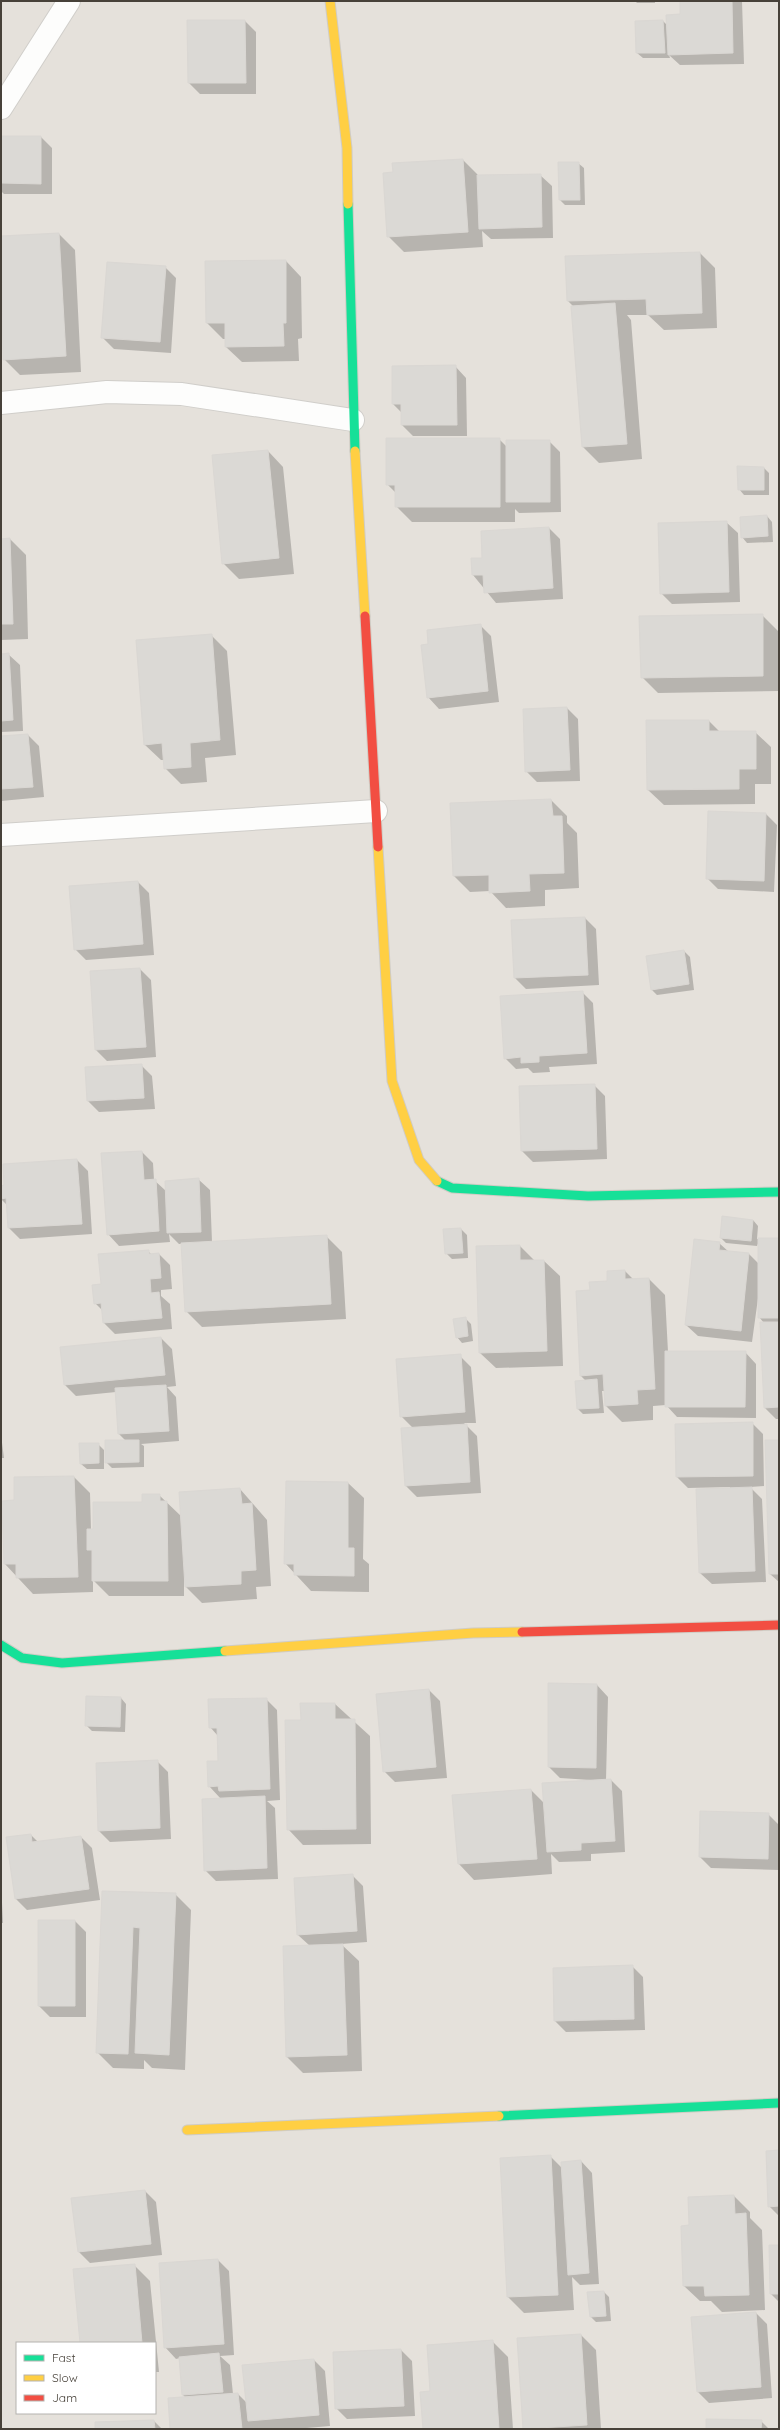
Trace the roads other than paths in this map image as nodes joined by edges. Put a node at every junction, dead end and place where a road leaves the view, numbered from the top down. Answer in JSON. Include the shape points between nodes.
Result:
{"nodes":[{"id":1,"x":69,"y":1,"type":"edge"},
{"id":2,"x":330,"y":1,"type":"edge"},
{"id":3,"x":1,"y":108,"type":"edge"},
{"id":4,"x":1,"y":403,"type":"edge"},
{"id":5,"x":353,"y":420,"type":"junction"},
{"id":6,"x":376,"y":811,"type":"junction"},
{"id":7,"x":1,"y":835,"type":"edge"},
{"id":8,"x":779,"y":1192,"type":"edge"},
{"id":9,"x":779,"y":1624,"type":"edge"},
{"id":10,"x":1,"y":1645,"type":"edge"},
{"id":11,"x":779,"y":2103,"type":"edge"},
{"id":12,"x":187,"y":2130,"type":"dead end"}],
"edges":[{"from":1,"to":3,"type":"street"},
{"from":2,"to":5,"type":"street","via":[[347,148]]},
{"from":4,"to":5,"type":"street","via":[[107,392],[182,394]]},
{"from":5,"to":6,"type":"street"},
{"from":6,"to":7,"type":"street"},
{"from":6,"to":8,"type":"street","via":[[392,1081],[419,1160],[437,1181],[452,1188],[588,1196]]},
{"from":9,"to":10,"type":"street","via":[[473,1633],[62,1663],[23,1659]]},
{"from":11,"to":12,"type":"street"}]}
